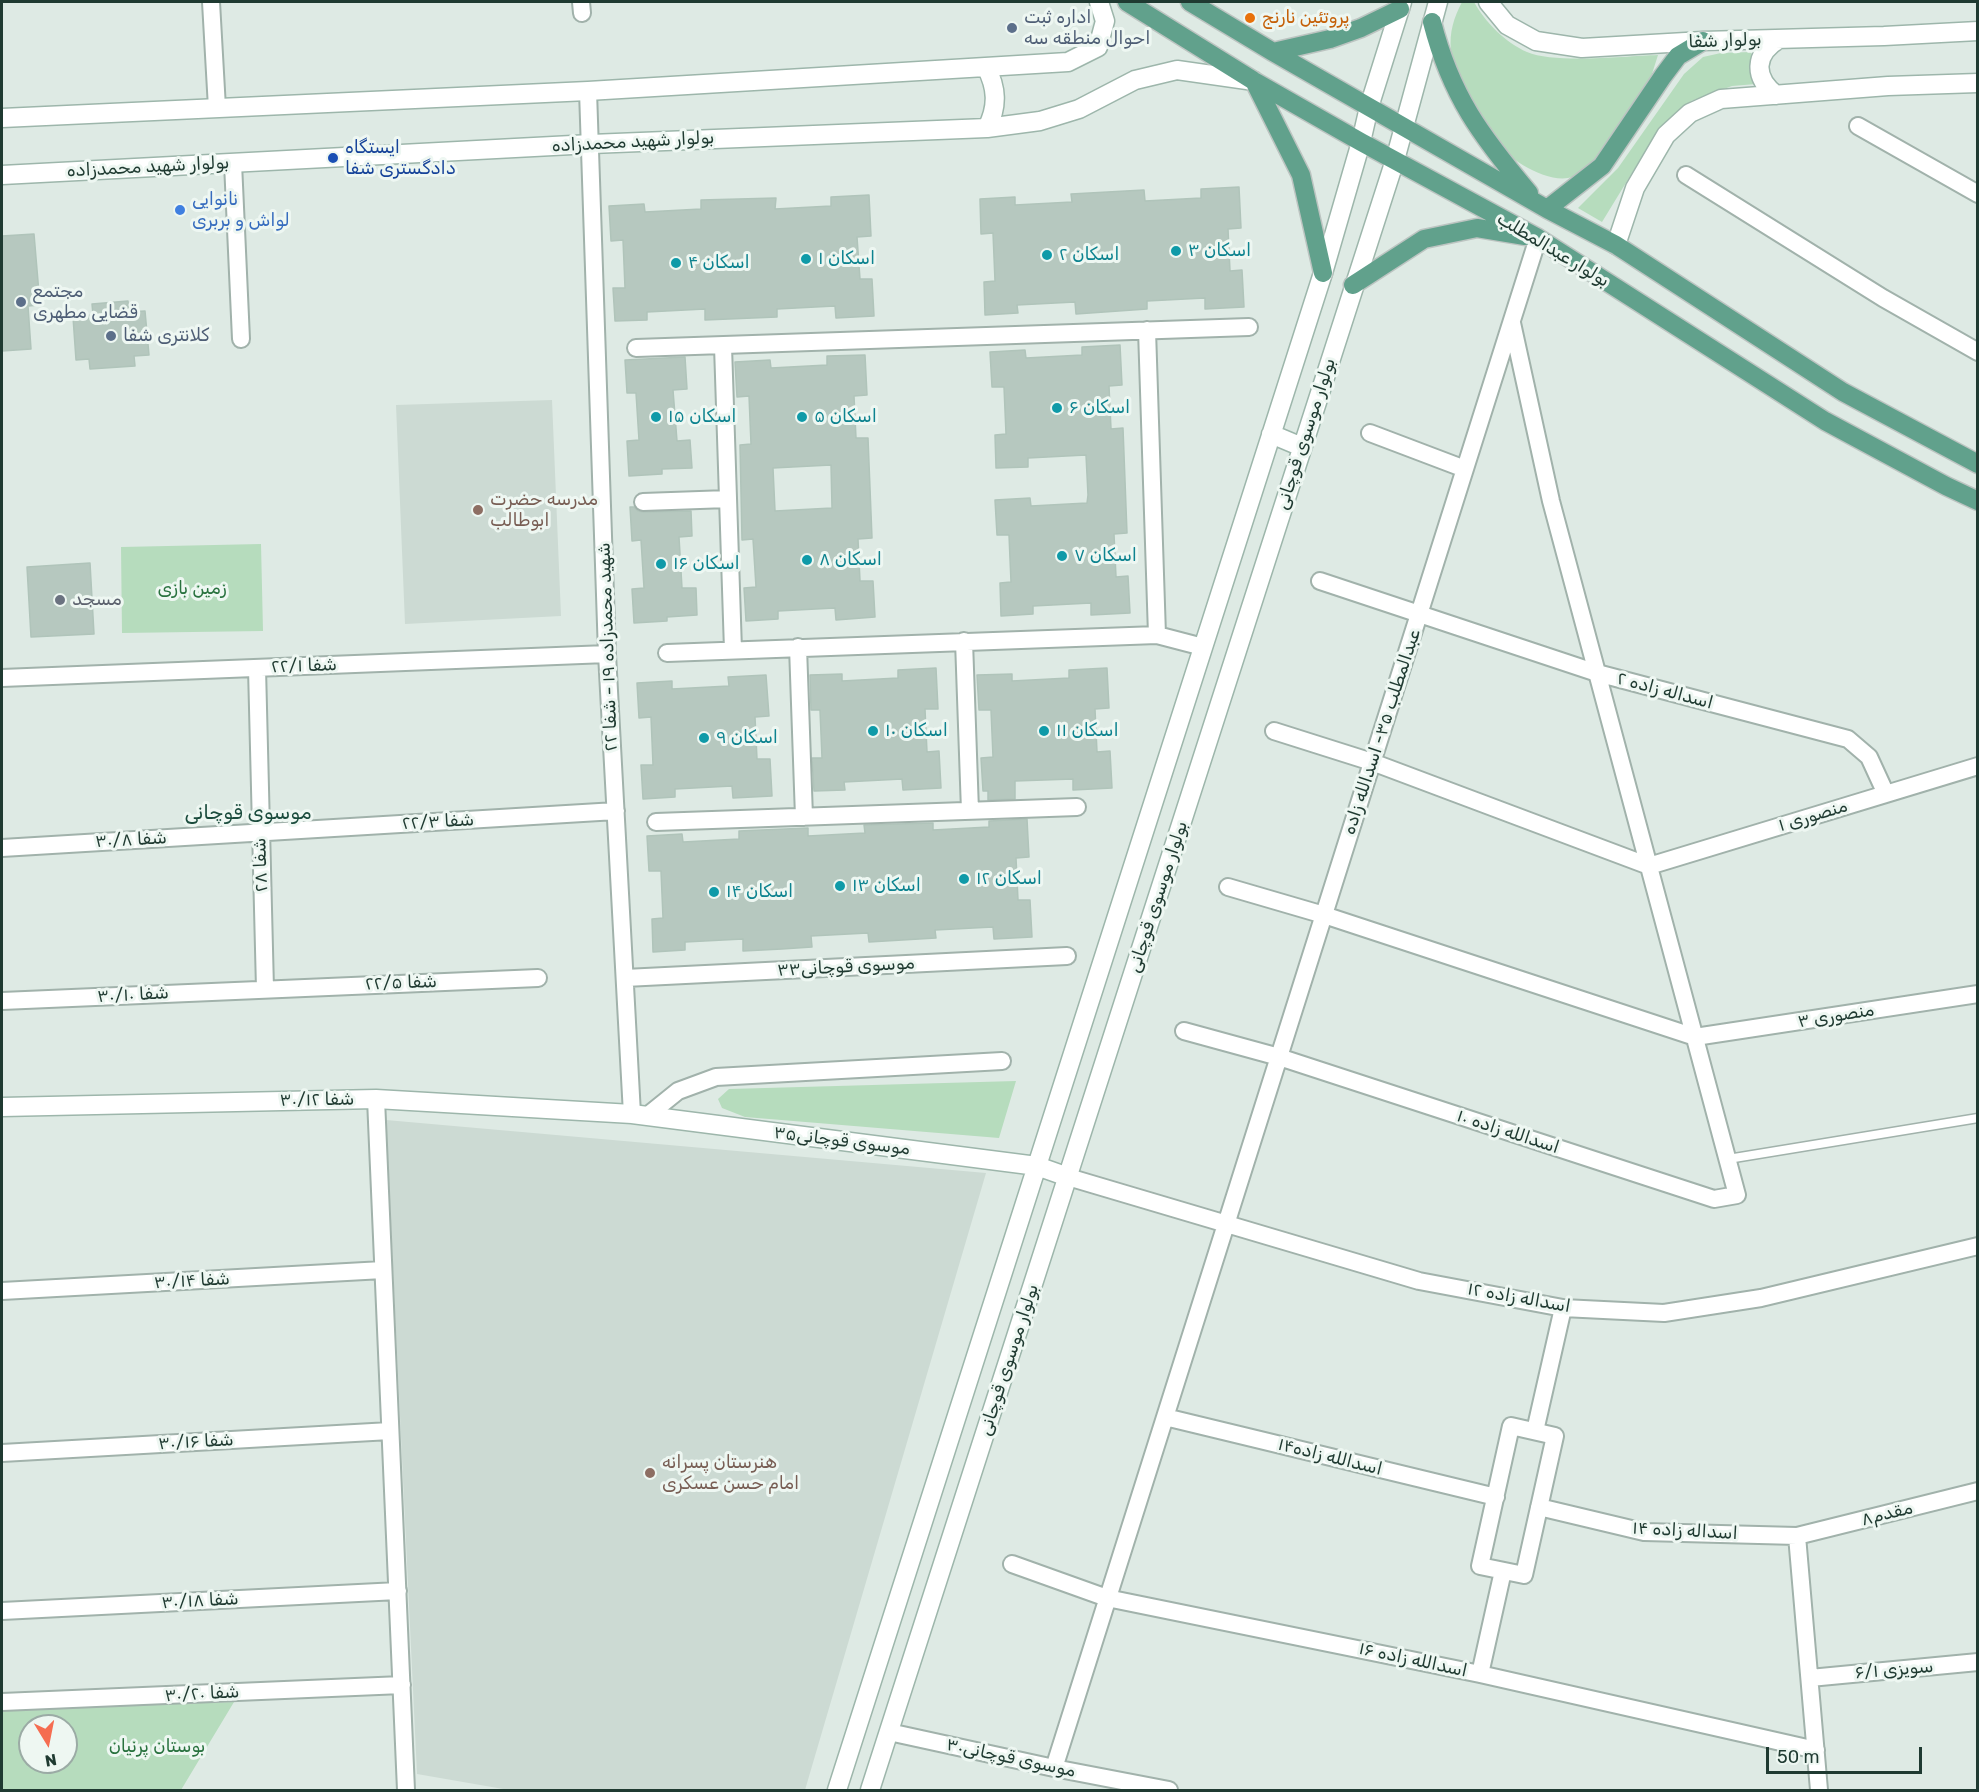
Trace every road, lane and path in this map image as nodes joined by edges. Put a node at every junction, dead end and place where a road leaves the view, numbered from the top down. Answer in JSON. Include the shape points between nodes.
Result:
{"nodes":[{"id":1,"x":211,"y":2,"type":"edge"},
{"id":2,"x":1099,"y":2,"type":"edge"},
{"id":3,"x":1127,"y":2,"type":"edge"},
{"id":4,"x":1190,"y":2,"type":"edge"},
{"id":5,"x":1438,"y":2,"type":"edge"},
{"id":6,"x":1488,"y":2,"type":"edge"},
{"id":7,"x":1401,"y":5,"type":"edge"},
{"id":8,"x":1432,"y":21,"type":"junction"},
{"id":9,"x":1977,"y":31,"type":"edge"},
{"id":10,"x":1779,"y":39,"type":"junction"},
{"id":11,"x":1703,"y":41,"type":"junction"},
{"id":12,"x":1273,"y":52,"type":"junction"},
{"id":13,"x":986,"y":67,"type":"junction"},
{"id":14,"x":1254,"y":81,"type":"junction"},
{"id":15,"x":1977,"y":83,"type":"edge"},
{"id":16,"x":588,"y":91,"type":"junction"},
{"id":17,"x":1776,"y":94,"type":"junction"},
{"id":18,"x":1369,"y":107,"type":"junction"},
{"id":19,"x":218,"y":108,"type":"junction"},
{"id":20,"x":2,"y":118,"type":"edge"},
{"id":21,"x":1858,"y":126,"type":"dead end"},
{"id":22,"x":987,"y":128,"type":"junction"},
{"id":23,"x":1405,"y":128,"type":"junction"},
{"id":24,"x":1361,"y":142,"type":"junction"},
{"id":25,"x":591,"y":144,"type":"junction"},
{"id":26,"x":1395,"y":160,"type":"junction"},
{"id":27,"x":233,"y":163,"type":"junction"},
{"id":28,"x":2,"y":175,"type":"edge"},
{"id":29,"x":1686,"y":175,"type":"dead end"},
{"id":30,"x":1977,"y":194,"type":"edge"},
{"id":31,"x":1543,"y":207,"type":"junction"},
{"id":32,"x":1538,"y":238,"type":"junction"},
{"id":33,"x":1616,"y":245,"type":"junction"},
{"id":34,"x":1323,"y":273,"type":"junction"},
{"id":35,"x":1353,"y":285,"type":"junction"},
{"id":36,"x":1512,"y":322,"type":"junction"},
{"id":37,"x":1249,"y":327,"type":"dead end"},
{"id":38,"x":1147,"y":330,"type":"junction"},
{"id":39,"x":241,"y":339,"type":"dead end"},
{"id":40,"x":723,"y":346,"type":"junction"},
{"id":41,"x":636,"y":348,"type":"dead end"},
{"id":42,"x":1977,"y":352,"type":"edge"},
{"id":43,"x":1271,"y":434,"type":"junction"},
{"id":44,"x":1370,"y":434,"type":"dead end"},
{"id":45,"x":1302,"y":447,"type":"junction"},
{"id":46,"x":1977,"y":464,"type":"edge"},
{"id":47,"x":1465,"y":469,"type":"junction"},
{"id":48,"x":728,"y":499,"type":"junction"},
{"id":49,"x":1977,"y":501,"type":"edge"},
{"id":50,"x":643,"y":502,"type":"dead end"},
{"id":51,"x":1320,"y":581,"type":"dead end"},
{"id":52,"x":1419,"y":614,"type":"junction"},
{"id":53,"x":1157,"y":634,"type":"junction"},
{"id":54,"x":964,"y":641,"type":"junction"},
{"id":55,"x":798,"y":647,"type":"junction"},
{"id":56,"x":1203,"y":647,"type":"junction"},
{"id":57,"x":733,"y":650,"type":"junction"},
{"id":58,"x":667,"y":652,"type":"dead end"},
{"id":59,"x":607,"y":654,"type":"junction"},
{"id":60,"x":256,"y":668,"type":"junction"},
{"id":61,"x":1598,"y":673,"type":"junction"},
{"id":62,"x":2,"y":678,"type":"edge"},
{"id":63,"x":1274,"y":731,"type":"dead end"},
{"id":64,"x":1372,"y":762,"type":"junction"},
{"id":65,"x":1977,"y":766,"type":"edge"},
{"id":66,"x":1886,"y":794,"type":"junction"},
{"id":67,"x":1077,"y":807,"type":"dead end"},
{"id":68,"x":616,"y":811,"type":"junction"},
{"id":69,"x":970,"y":811,"type":"junction"},
{"id":70,"x":804,"y":817,"type":"junction"},
{"id":71,"x":656,"y":822,"type":"dead end"},
{"id":72,"x":260,"y":832,"type":"junction"},
{"id":73,"x":2,"y":848,"type":"edge"},
{"id":74,"x":1649,"y":866,"type":"junction"},
{"id":75,"x":1228,"y":887,"type":"dead end"},
{"id":76,"x":1324,"y":915,"type":"junction"},
{"id":77,"x":1067,"y":956,"type":"dead end"},
{"id":78,"x":538,"y":978,"type":"dead end"},
{"id":79,"x":625,"y":978,"type":"junction"},
{"id":80,"x":265,"y":989,"type":"junction"},
{"id":81,"x":1977,"y":994,"type":"edge"},
{"id":82,"x":2,"y":1001,"type":"edge"},
{"id":83,"x":1184,"y":1031,"type":"dead end"},
{"id":84,"x":1695,"y":1037,"type":"junction"},
{"id":85,"x":1279,"y":1057,"type":"junction"},
{"id":86,"x":1002,"y":1061,"type":"dead end"},
{"id":87,"x":375,"y":1099,"type":"junction"},
{"id":88,"x":2,"y":1107,"type":"edge"},
{"id":89,"x":640,"y":1115,"type":"junction"},
{"id":90,"x":1977,"y":1118,"type":"edge"},
{"id":91,"x":1728,"y":1159,"type":"junction"},
{"id":92,"x":1037,"y":1166,"type":"junction"},
{"id":93,"x":1068,"y":1177,"type":"junction"},
{"id":94,"x":1226,"y":1225,"type":"junction"},
{"id":95,"x":1977,"y":1246,"type":"edge"},
{"id":96,"x":383,"y":1270,"type":"junction"},
{"id":97,"x":2,"y":1291,"type":"edge"},
{"id":98,"x":1563,"y":1308,"type":"junction"},
{"id":99,"x":1165,"y":1417,"type":"junction"},
{"id":100,"x":390,"y":1431,"type":"junction"},
{"id":101,"x":1535,"y":1431,"type":"junction"},
{"id":102,"x":2,"y":1453,"type":"edge"},
{"id":103,"x":1977,"y":1491,"type":"edge"},
{"id":104,"x":1496,"y":1497,"type":"junction"},
{"id":105,"x":1539,"y":1507,"type":"junction"},
{"id":106,"x":1797,"y":1536,"type":"junction"},
{"id":107,"x":1012,"y":1564,"type":"dead end"},
{"id":108,"x":1503,"y":1571,"type":"junction"},
{"id":109,"x":398,"y":1591,"type":"junction"},
{"id":110,"x":1107,"y":1598,"type":"junction"},
{"id":111,"x":2,"y":1611,"type":"edge"},
{"id":112,"x":1977,"y":1662,"type":"edge"},
{"id":113,"x":1479,"y":1674,"type":"junction"},
{"id":114,"x":1810,"y":1678,"type":"junction"},
{"id":115,"x":402,"y":1685,"type":"junction"},
{"id":116,"x":2,"y":1702,"type":"edge"},
{"id":117,"x":889,"y":1732,"type":"junction"},
{"id":118,"x":1816,"y":1750,"type":"junction"},
{"id":119,"x":1054,"y":1768,"type":"junction"},
{"id":120,"x":408,"y":1790,"type":"edge"},
{"id":121,"x":837,"y":1791,"type":"edge"},
{"id":122,"x":870,"y":1791,"type":"edge"},
{"id":123,"x":1169,"y":1791,"type":"edge"},
{"id":124,"x":1819,"y":1791,"type":"edge"}],
"edges":[{"from":1,"to":19,"type":"street"},
{"from":2,"to":13,"type":"street","via":[[1105,21],[1098,47],[1068,62]]},
{"from":3,"to":14,"type":"main road","name":"بولوار عبدالمطلب"},
{"from":4,"to":12,"type":"main road","name":"بولوار عبدالمطلب"},
{"from":5,"to":8,"type":"street","name":"بولوار موسوی قوچانی"},
{"from":6,"to":11,"type":"street","name":"بولوار شفا","via":[[1507,25],[1536,41],[1582,48]]},
{"from":7,"to":12,"type":"main road","via":[[1361,28]]},
{"from":7,"to":18,"type":"street","name":"بولوار موسوی قوچانی"},
{"from":8,"to":23,"type":"street","name":"بولوار موسوی قوچانی"},
{"from":8,"to":31,"type":"main road","via":[[1440,55],[1458,96],[1489,146]]},
{"from":9,"to":10,"type":"street","name":"بولوار شفا"},
{"from":10,"to":11,"type":"street","name":"بولوار شفا"},
{"from":10,"to":17,"type":"street","via":[[1769,45],[1759,66],[1761,78]]},
{"from":11,"to":31,"type":"main road","via":[[1678,56],[1602,166]]},
{"from":12,"to":18,"type":"main road","name":"بولوار عبدالمطلب"},
{"from":13,"to":16,"type":"street"},
{"from":13,"to":22,"type":"street","via":[[995,90],[994,110]]},
{"from":14,"to":22,"type":"street","name":"بولوار شهید محمدزاده","via":[[1177,70],[1135,80],[1080,109],[1040,121]]},
{"from":14,"to":24,"type":"main road","name":"بولوار عبدالمطلب"},
{"from":14,"to":34,"type":"main road","via":[[1301,175]]},
{"from":15,"to":17,"type":"street"},
{"from":16,"to":19,"type":"street"},
{"from":16,"to":25,"type":"street","name":"شهید محمدزاده ۱۹ - شفا ۲۲"},
{"from":17,"to":33,"type":"street","via":[[1721,99],[1690,113],[1666,135],[1635,188]]},
{"from":18,"to":23,"type":"main road","name":"بولوار عبدالمطلب"},
{"from":18,"to":24,"type":"street","name":"بولوار موسوی قوچانی"},
{"from":19,"to":20,"type":"street"},
{"from":21,"to":30,"type":"street"},
{"from":22,"to":25,"type":"street","name":"بولوار شهید محمدزاده"},
{"from":23,"to":26,"type":"street","name":"بولوار موسوی قوچانی"},
{"from":23,"to":31,"type":"main road","name":"بولوار عبدالمطلب"},
{"from":24,"to":26,"type":"main road","name":"بولوار عبدالمطلب"},
{"from":24,"to":34,"type":"street","name":"بولوار موسوی قوچانی"},
{"from":25,"to":27,"type":"street","name":"بولوار شهید محمدزاده"},
{"from":25,"to":59,"type":"street","name":"شهید محمدزاده ۱۹ - شفا ۲۲"},
{"from":26,"to":32,"type":"main road","name":"بولوار عبدالمطلب"},
{"from":26,"to":35,"type":"street","name":"بولوار موسوی قوچانی"},
{"from":27,"to":28,"type":"street","name":"بولوار شهید محمدزاده"},
{"from":27,"to":39,"type":"street"},
{"from":29,"to":42,"type":"street"},
{"from":31,"to":33,"type":"main road","name":"بولوار عبدالمطلب"},
{"from":32,"to":35,"type":"main road","via":[[1477,228],[1424,239]]},
{"from":32,"to":36,"type":"street","name":"عبدالمطلب ۳۵- اسدالله زاده"},
{"from":32,"to":49,"type":"main road","name":"بولوار عبدالمطلب","via":[[1825,421]]},
{"from":33,"to":46,"type":"main road","name":"بولوار عبدالمطلب","via":[[1843,392]]},
{"from":34,"to":43,"type":"street","name":"بولوار موسوی قوچانی"},
{"from":35,"to":45,"type":"street","name":"بولوار موسوی قوچانی"},
{"from":36,"to":47,"type":"street","name":"عبدالمطلب ۳۵- اسدالله زاده"},
{"from":36,"to":61,"type":"street","via":[[1551,501]]},
{"from":37,"to":38,"type":"street"},
{"from":38,"to":40,"type":"street"},
{"from":38,"to":53,"type":"street"},
{"from":40,"to":41,"type":"street"},
{"from":40,"to":48,"type":"street"},
{"from":43,"to":45,"type":"street"},
{"from":43,"to":56,"type":"street","name":"بولوار موسوی قوچانی"},
{"from":44,"to":47,"type":"street"},
{"from":45,"to":93,"type":"street","name":"بولوار موسوی قوچانی"},
{"from":47,"to":52,"type":"street","name":"عبدالمطلب ۳۵- اسدالله زاده"},
{"from":48,"to":50,"type":"street"},
{"from":48,"to":57,"type":"street"},
{"from":51,"to":52,"type":"street","name":"اسداله زاده ۲"},
{"from":52,"to":61,"type":"street","name":"اسداله زاده ۲"},
{"from":52,"to":64,"type":"street","name":"عبدالمطلب ۳۵- اسدالله زاده"},
{"from":53,"to":54,"type":"street"},
{"from":53,"to":56,"type":"street"},
{"from":54,"to":55,"type":"street"},
{"from":54,"to":69,"type":"street"},
{"from":55,"to":57,"type":"street"},
{"from":55,"to":70,"type":"street"},
{"from":56,"to":92,"type":"street","name":"بولوار موسوی قوچانی"},
{"from":57,"to":58,"type":"street"},
{"from":59,"to":60,"type":"street","name":"۲۲/۱ شفا"},
{"from":59,"to":68,"type":"street","name":"شهید محمدزاده ۱۹ - شفا ۲۲"},
{"from":60,"to":62,"type":"street","name":"۲۲/۱ شفا"},
{"from":60,"to":72,"type":"street","name":"شفا ۲۸"},
{"from":61,"to":66,"type":"street","name":"اسداله زاده ۲","via":[[1848,739],[1869,757]]},
{"from":61,"to":74,"type":"street"},
{"from":63,"to":64,"type":"street"},
{"from":64,"to":74,"type":"street"},
{"from":64,"to":76,"type":"street","name":"عبدالمطلب ۳۵- اسدالله زاده"},
{"from":65,"to":66,"type":"street","name":"منصوری ۱"},
{"from":66,"to":74,"type":"street","name":"منصوری ۱"},
{"from":67,"to":69,"type":"street"},
{"from":68,"to":72,"type":"street","name":"شفا ۲۲/۳"},
{"from":68,"to":79,"type":"street","name":"شهید محمدزاده ۱۹ - شفا ۲۲"},
{"from":69,"to":70,"type":"street"},
{"from":70,"to":71,"type":"street"},
{"from":72,"to":73,"type":"street","name":"شفا ۳۰/۸"},
{"from":72,"to":80,"type":"street","name":"شفا ۲۸"},
{"from":74,"to":84,"type":"street"},
{"from":75,"to":76,"type":"street"},
{"from":76,"to":84,"type":"street"},
{"from":76,"to":85,"type":"street","name":"عبدالمطلب ۳۵- اسدالله زاده"},
{"from":77,"to":79,"type":"street","name":"موسوی قوچانی۳۳"},
{"from":78,"to":80,"type":"street","name":"شفا ۲۲/۵"},
{"from":79,"to":89,"type":"street","name":"شهید محمدزاده ۱۹ - شفا ۲۲"},
{"from":80,"to":82,"type":"street","name":"شفا ۳۰/۱۰"},
{"from":81,"to":84,"type":"street","name":"منصوری ۳"},
{"from":83,"to":85,"type":"street","name":"اسدالله زاده ۱۰"},
{"from":84,"to":91,"type":"street"},
{"from":85,"to":91,"type":"street","name":"اسدالله زاده ۱۰","via":[[1714,1199],[1737,1195]]},
{"from":85,"to":94,"type":"street","name":"عبدالمطلب ۳۵- اسدالله زاده"},
{"from":86,"to":89,"type":"street","via":[[716,1077],[678,1091]]},
{"from":87,"to":88,"type":"street","name":"شفا ۳۰/۱۲"},
{"from":87,"to":89,"type":"street","name":"شفا ۳۰/۱۲"},
{"from":87,"to":96,"type":"street"},
{"from":89,"to":92,"type":"street","name":"موسوی قوچانی۳۵"},
{"from":90,"to":91,"type":"lane"},
{"from":92,"to":93,"type":"street","name":"موسوی قوچانی۳۵"},
{"from":92,"to":121,"type":"street","name":"بولوار موسوی قوچانی"},
{"from":93,"to":94,"type":"street","name":"اسداله زاده ۱۲"},
{"from":93,"to":117,"type":"street","name":"بولوار موسوی قوچانی"},
{"from":94,"to":98,"type":"street","name":"اسداله زاده ۱۲","via":[[1419,1281]]},
{"from":94,"to":99,"type":"street","name":"عبدالمطلب ۳۵- اسدالله زاده"},
{"from":95,"to":98,"type":"street","name":"اسداله زاده ۱۲","via":[[1761,1298],[1664,1314]]},
{"from":96,"to":97,"type":"street","name":"شفا ۳۰/۱۴"},
{"from":96,"to":100,"type":"street"},
{"from":98,"to":101,"type":"street"},
{"from":99,"to":104,"type":"street","name":"اسدالله زاده۱۴"},
{"from":99,"to":110,"type":"street","name":"عبدالمطلب ۳۵- اسدالله زاده"},
{"from":100,"to":102,"type":"street","name":"شفا ۳۰/۱۶"},
{"from":100,"to":109,"type":"street"},
{"from":101,"to":104,"type":"street","via":[[1511,1426]]},
{"from":101,"to":105,"type":"street","via":[[1555,1436]]},
{"from":103,"to":106,"type":"street","name":"مقدم۸"},
{"from":104,"to":108,"type":"street","via":[[1480,1566]]},
{"from":105,"to":106,"type":"street","name":"اسداله زاده ۱۴","via":[[1644,1532]]},
{"from":105,"to":108,"type":"street","via":[[1524,1575]]},
{"from":106,"to":114,"type":"street"},
{"from":107,"to":110,"type":"street","name":"اسدالله زاده ۱۶"},
{"from":108,"to":113,"type":"street"},
{"from":109,"to":111,"type":"street","name":"شفا ۳۰/۱۸"},
{"from":109,"to":115,"type":"street"},
{"from":110,"to":113,"type":"street","name":"اسدالله زاده ۱۶"},
{"from":110,"to":119,"type":"street","name":"عبدالمطلب ۳۵- اسدالله زاده"},
{"from":112,"to":114,"type":"street","name":"سویزی ۶/۱"},
{"from":113,"to":118,"type":"street","name":"اسدالله زاده ۱۶"},
{"from":114,"to":118,"type":"street"},
{"from":115,"to":116,"type":"street","name":"شفا ۳۰/۲۰"},
{"from":115,"to":120,"type":"street"},
{"from":117,"to":119,"type":"street","name":"موسوی قوچانی۳۰"},
{"from":117,"to":122,"type":"street","name":"بولوار موسوی قوچانی"},
{"from":118,"to":124,"type":"street"},
{"from":119,"to":123,"type":"street","name":"موسوی قوچانی۳۰"}]}
